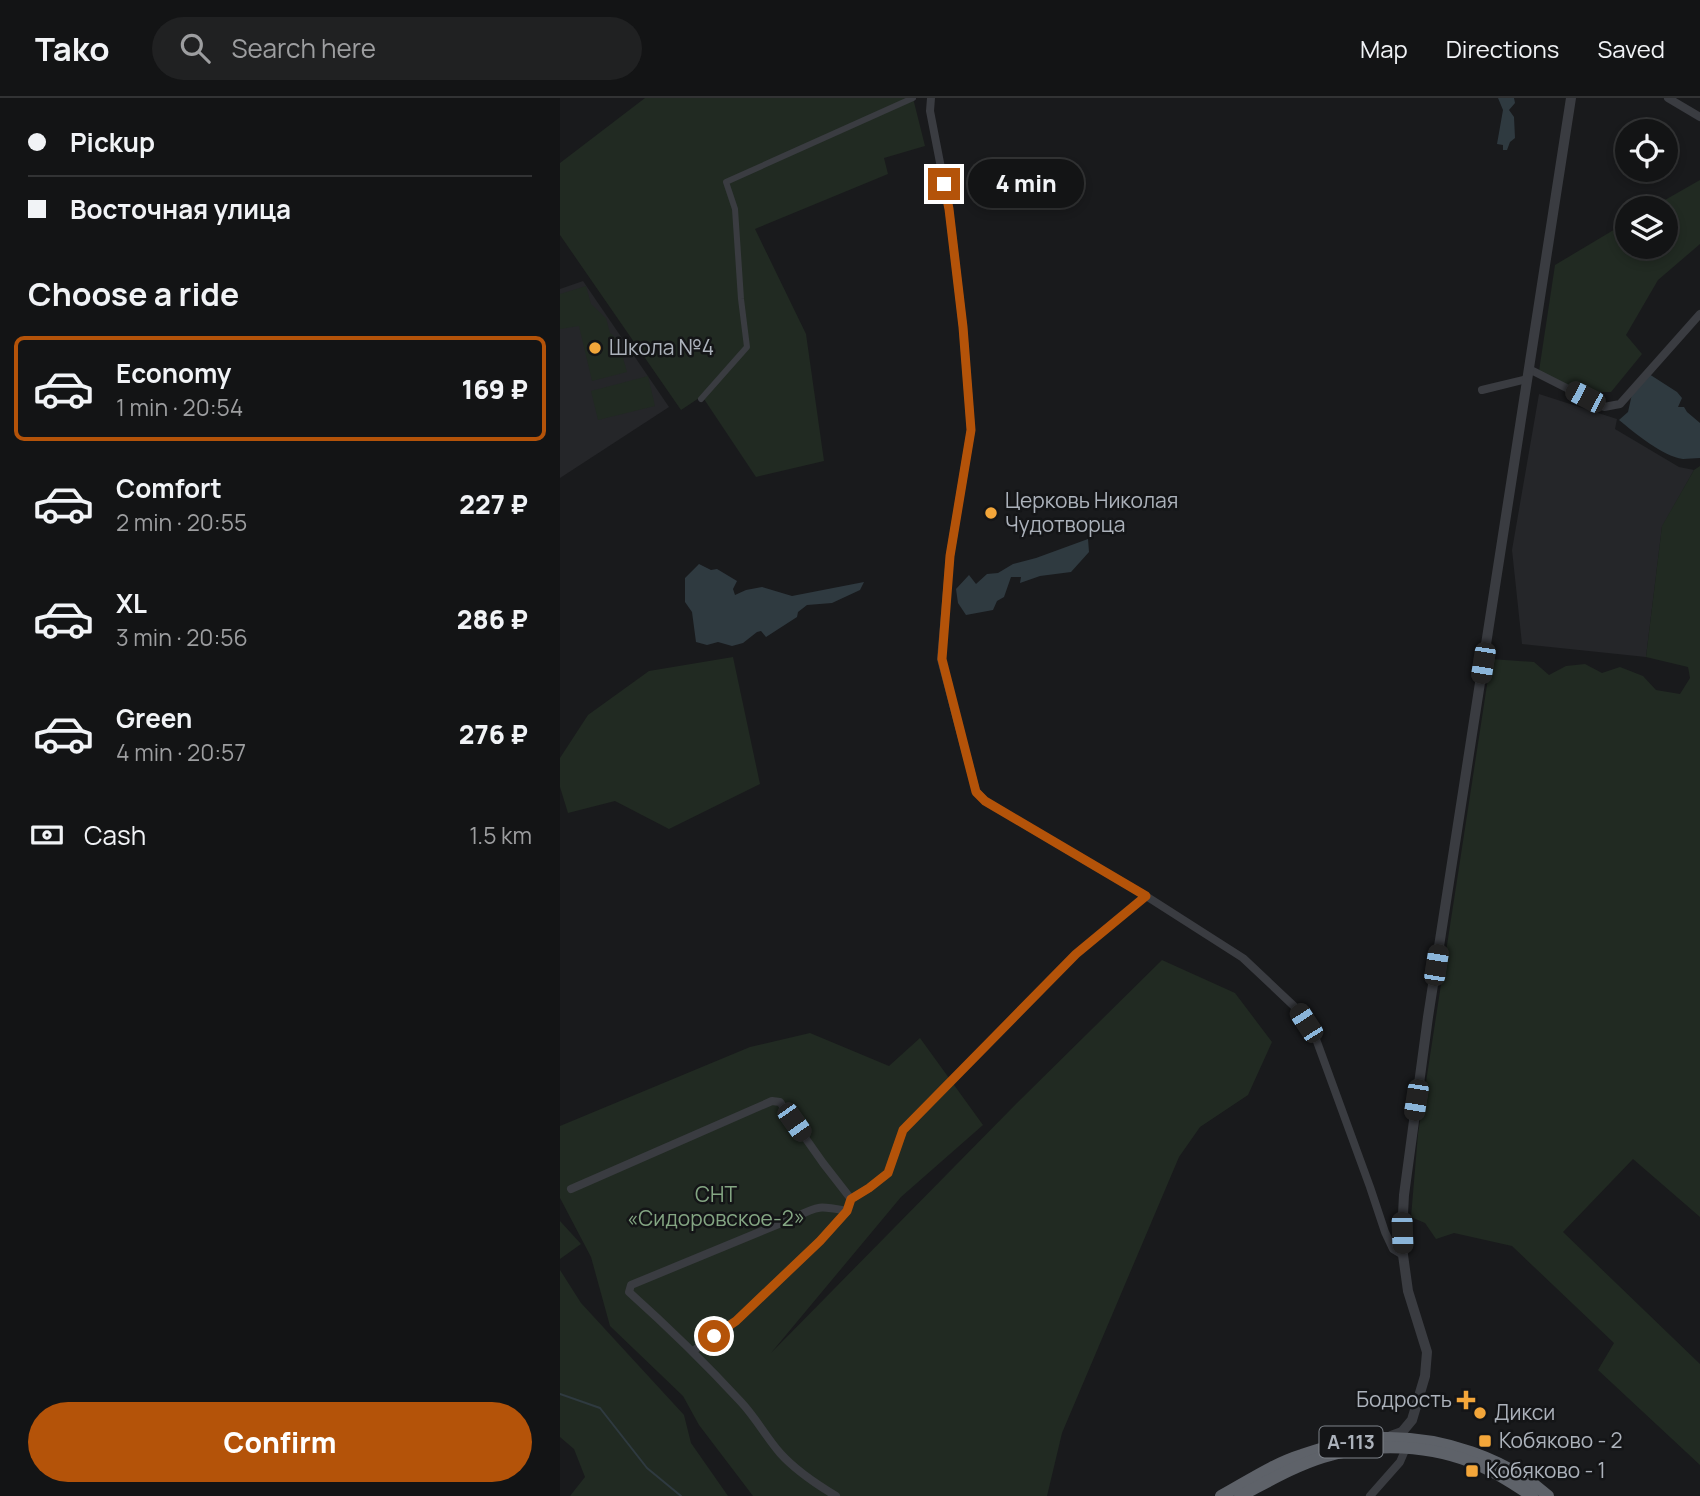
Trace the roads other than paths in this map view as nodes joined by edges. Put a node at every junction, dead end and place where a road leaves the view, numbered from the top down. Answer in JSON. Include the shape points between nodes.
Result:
{"nodes":[{"id":1,"x":913,"y":98,"type":"edge"},
{"id":2,"x":931,"y":98,"type":"edge"},
{"id":3,"x":1571,"y":98,"type":"edge"},
{"id":4,"x":1668,"y":98,"type":"edge"},
{"id":5,"x":1700,"y":117,"type":"edge"},
{"id":6,"x":1700,"y":314,"type":"edge"},
{"id":7,"x":1528,"y":374,"type":"junction"},
{"id":8,"x":1482,"y":390,"type":"dead end"},
{"id":9,"x":702,"y":399,"type":"dead end"},
{"id":10,"x":1146,"y":896,"type":"junction"},
{"id":11,"x":571,"y":1189,"type":"dead end"},
{"id":12,"x":851,"y":1199,"type":"junction"},
{"id":13,"x":847,"y":1211,"type":"junction"},
{"id":14,"x":1402,"y":1255,"type":"junction"},
{"id":15,"x":693,"y":1351,"type":"junction"},
{"id":16,"x":1414,"y":1416,"type":"junction"},
{"id":17,"x":1385,"y":1438,"type":"junction"},
{"id":18,"x":1435,"y":1443,"type":"junction"},
{"id":19,"x":1406,"y":1448,"type":"junction"},
{"id":20,"x":836,"y":1496,"type":"edge"},
{"id":21,"x":1221,"y":1496,"type":"edge"},
{"id":22,"x":1240,"y":1496,"type":"edge"},
{"id":23,"x":1370,"y":1496,"type":"edge"},
{"id":24,"x":1532,"y":1496,"type":"edge"},
{"id":25,"x":1548,"y":1496,"type":"edge"}],
"edges":[{"from":1,"to":9,"type":"street","via":[[726,182],[734,209],[747,347]]},
{"from":2,"to":10,"type":"street","via":[[965,339],[971,430],[950,556],[942,659],[976,792]]},
{"from":3,"to":7,"type":"street"},
{"from":4,"to":5,"type":"street"},
{"from":6,"to":7,"type":"street","via":[[1620,404],[1604,407]]},
{"from":7,"to":8,"type":"street"},
{"from":7,"to":14,"type":"street","via":[[1412,1122]]},
{"from":10,"to":12,"type":"street","via":[[1076,954],[903,1130],[888,1173]]},
{"from":10,"to":14,"type":"street","via":[[1243,958],[1296,1008],[1316,1039],[1385,1232],[1393,1249]]},
{"from":11,"to":12,"type":"street","via":[[772,1101],[780,1102]]},
{"from":12,"to":13,"type":"street"},
{"from":13,"to":15,"type":"street","via":[[736,1321]]},
{"from":13,"to":15,"type":"street","via":[[822,1206],[811,1209],[631,1285],[629,1292]]},
{"from":14,"to":16,"type":"street","via":[[1427,1352]]},
{"from":15,"to":20,"type":"street","via":[[754,1416],[779,1452]]},
{"from":16,"to":17,"type":"street","via":[[1406,1429]]},
{"from":16,"to":18,"type":"street","via":[[1420,1432]]},
{"from":17,"to":18,"type":"highway","number":"А-113"},
{"from":17,"to":21,"type":"highway","number":"А-113","via":[[1336,1444],[1298,1456]]},
{"from":18,"to":25,"type":"highway","number":"А-113","via":[[1490,1460]]},
{"from":19,"to":22,"type":"highway","number":"А-113","via":[[1370,1448],[1323,1457]]},
{"from":19,"to":23,"type":"street","via":[[1400,1462]]},
{"from":19,"to":24,"type":"highway","number":"А-113","via":[[1446,1454],[1480,1466]]}]}
